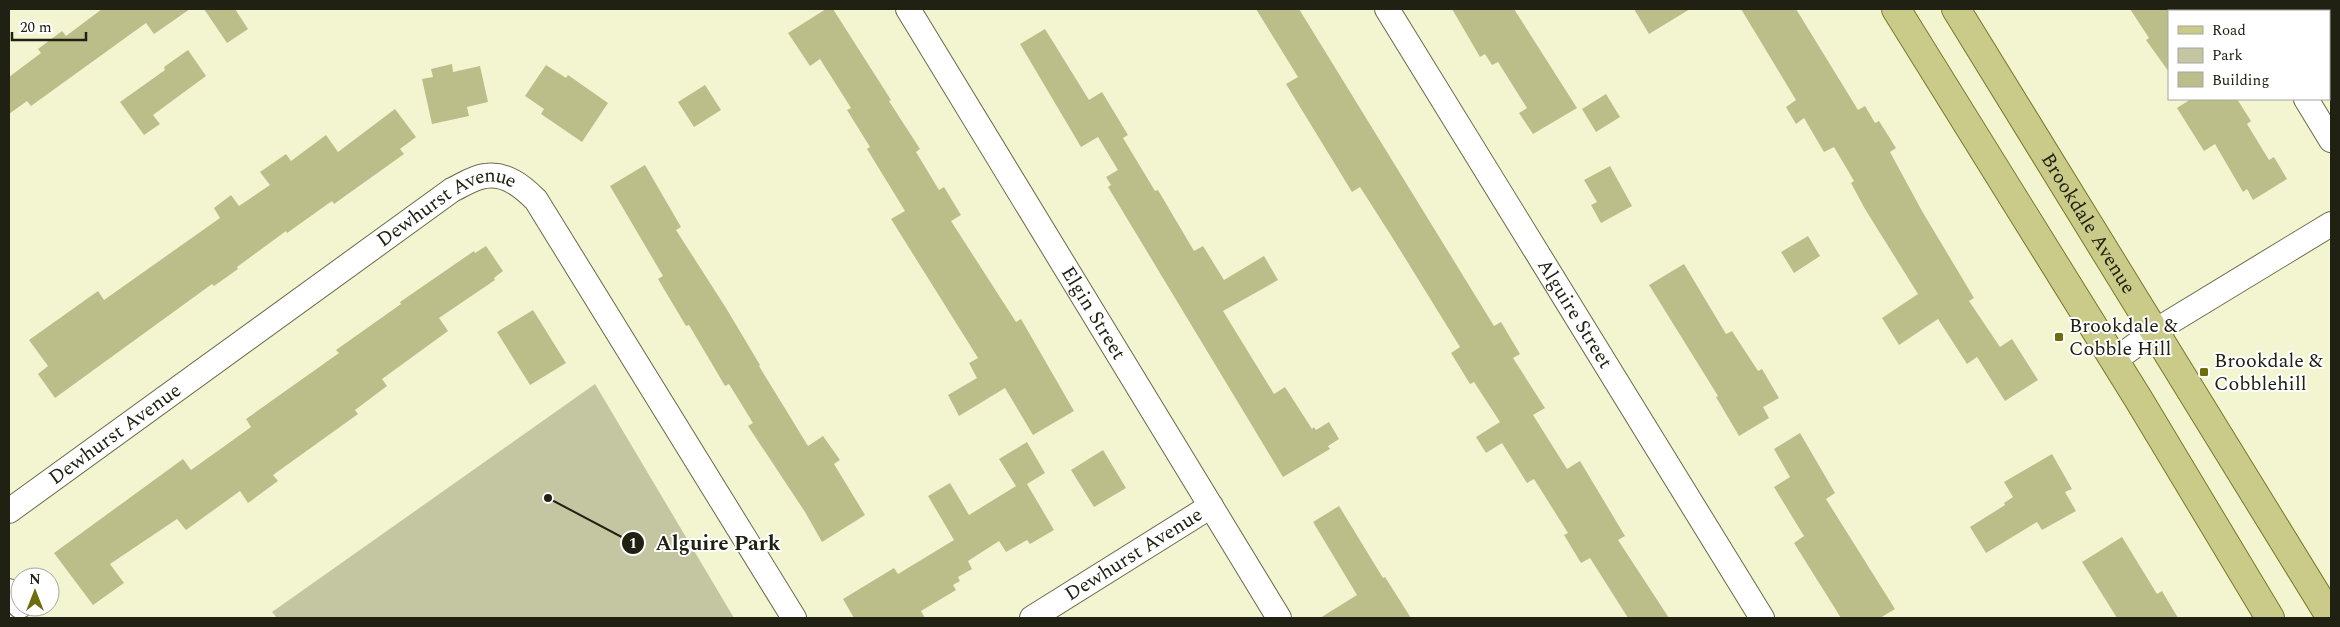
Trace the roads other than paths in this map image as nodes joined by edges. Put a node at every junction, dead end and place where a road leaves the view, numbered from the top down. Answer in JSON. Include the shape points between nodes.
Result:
{"nodes":[{"id":1,"x":908,"y":9,"type":"edge"},
{"id":2,"x":1387,"y":9,"type":"edge"},
{"id":3,"x":1896,"y":9,"type":"edge"},
{"id":4,"x":1956,"y":9,"type":"edge"},
{"id":5,"x":2307,"y":100,"type":"edge"},
{"id":6,"x":2331,"y":140,"type":"edge"},
{"id":7,"x":2331,"y":224,"type":"edge"},
{"id":8,"x":2155,"y":331,"type":"junction"},
{"id":9,"x":2114,"y":360,"type":"junction"},
{"id":10,"x":1211,"y":506,"type":"junction"},
{"id":11,"x":9,"y":512,"type":"edge"},
{"id":12,"x":794,"y":618,"type":"edge"},
{"id":13,"x":1032,"y":618,"type":"edge"},
{"id":14,"x":1280,"y":618,"type":"edge"},
{"id":15,"x":1762,"y":618,"type":"edge"},
{"id":16,"x":2270,"y":618,"type":"edge"},
{"id":17,"x":2331,"y":618,"type":"edge"}],
"edges":[{"from":1,"to":10,"type":"street","name":"Elgin Street"},
{"from":2,"to":15,"type":"street","name":"Alguire Street"},
{"from":3,"to":9,"type":"main road"},
{"from":4,"to":8,"type":"main road","name":"Brookdale Avenue"},
{"from":5,"to":6,"type":"street"},
{"from":7,"to":8,"type":"street"},
{"from":8,"to":9,"type":"street"},
{"from":8,"to":17,"type":"main road","name":"Brookdale Avenue"},
{"from":9,"to":16,"type":"main road"},
{"from":10,"to":13,"type":"street","name":"Dewhurst Avenue"},
{"from":10,"to":14,"type":"street","name":"Elgin Street"},
{"from":11,"to":12,"type":"street","name":"Dewhurst Avenue","via":[[452,190],[484,176],[508,179],[522,186],[536,200]]}]}
